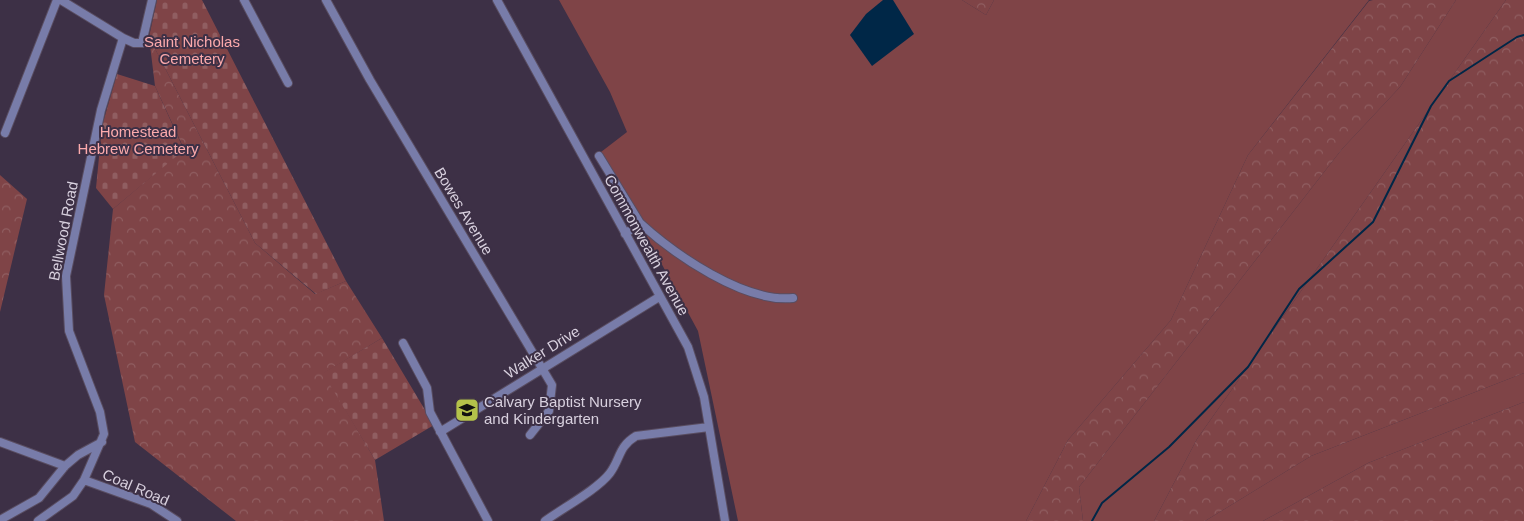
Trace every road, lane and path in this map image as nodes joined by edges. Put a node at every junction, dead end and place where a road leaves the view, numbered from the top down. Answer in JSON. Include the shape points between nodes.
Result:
{"nodes":[{"id":1,"x":57,"y":0,"type":"edge"},
{"id":2,"x":61,"y":0,"type":"edge"},
{"id":3,"x":152,"y":0,"type":"edge"},
{"id":4,"x":244,"y":0,"type":"edge"},
{"id":5,"x":326,"y":0,"type":"edge"},
{"id":6,"x":497,"y":0,"type":"edge"},
{"id":7,"x":123,"y":38,"type":"junction"},
{"id":8,"x":288,"y":83,"type":"dead end"},
{"id":9,"x":5,"y":133,"type":"dead end"},
{"id":10,"x":599,"y":156,"type":"dead end"},
{"id":11,"x":640,"y":222,"type":"junction"},
{"id":12,"x":625,"y":234,"type":"junction"},
{"id":13,"x":659,"y":297,"type":"junction"},
{"id":14,"x":793,"y":298,"type":"dead end"},
{"id":15,"x":403,"y":343,"type":"dead end"},
{"id":16,"x":543,"y":367,"type":"junction"},
{"id":17,"x":709,"y":427,"type":"junction"},
{"id":18,"x":440,"y":432,"type":"junction"},
{"id":19,"x":530,"y":435,"type":"dead end"},
{"id":20,"x":0,"y":442,"type":"edge"},
{"id":21,"x":102,"y":442,"type":"junction"},
{"id":22,"x":65,"y":466,"type":"junction"},
{"id":23,"x":84,"y":480,"type":"junction"},
{"id":24,"x":0,"y":520,"type":"edge"},
{"id":25,"x":38,"y":521,"type":"edge"},
{"id":26,"x":177,"y":521,"type":"edge"},
{"id":27,"x":488,"y":521,"type":"edge"},
{"id":28,"x":545,"y":521,"type":"edge"},
{"id":29,"x":725,"y":521,"type":"edge"}],
"edges":[{"from":1,"to":9,"type":"street"},
{"from":2,"to":7,"type":"street"},
{"from":3,"to":7,"type":"street","via":[[142,43]]},
{"from":4,"to":8,"type":"street"},
{"from":5,"to":16,"type":"street","name":"Bowes Avenue","via":[[429,180]]},
{"from":6,"to":12,"type":"street","name":"Commonwealth Avenue"},
{"from":7,"to":21,"type":"street","name":"Bellwood Road","via":[[101,110],[66,276],[69,330],[100,412],[104,434]]},
{"from":10,"to":11,"type":"street"},
{"from":11,"to":12,"type":"street"},
{"from":11,"to":14,"type":"street","via":[[670,250],[722,279],[779,300]]},
{"from":12,"to":13,"type":"street","name":"Commonwealth Avenue"},
{"from":13,"to":16,"type":"street","name":"Walker Drive"},
{"from":13,"to":17,"type":"street","name":"Commonwealth Avenue","via":[[688,348],[704,397]]},
{"from":15,"to":18,"type":"street","via":[[427,388],[430,412]]},
{"from":16,"to":18,"type":"street","name":"Walker Drive"},
{"from":16,"to":19,"type":"street","name":"Bowes Avenue","via":[[552,385],[552,400],[549,411]]},
{"from":17,"to":28,"type":"street","via":[[636,436],[627,441],[611,472],[602,481]]},
{"from":17,"to":29,"type":"street","name":"Commonwealth Avenue"},
{"from":18,"to":27,"type":"street"},
{"from":20,"to":22,"type":"street"},
{"from":21,"to":22,"type":"street","name":"Coal Road"},
{"from":21,"to":23,"type":"street","name":"Bellwood Road"},
{"from":22,"to":24,"type":"street","name":"Coal Road","via":[[39,498]]},
{"from":23,"to":25,"type":"street","name":"Bellwood Road","via":[[73,496]]},
{"from":23,"to":26,"type":"street","name":"Coal Road","via":[[151,504]]}]}
